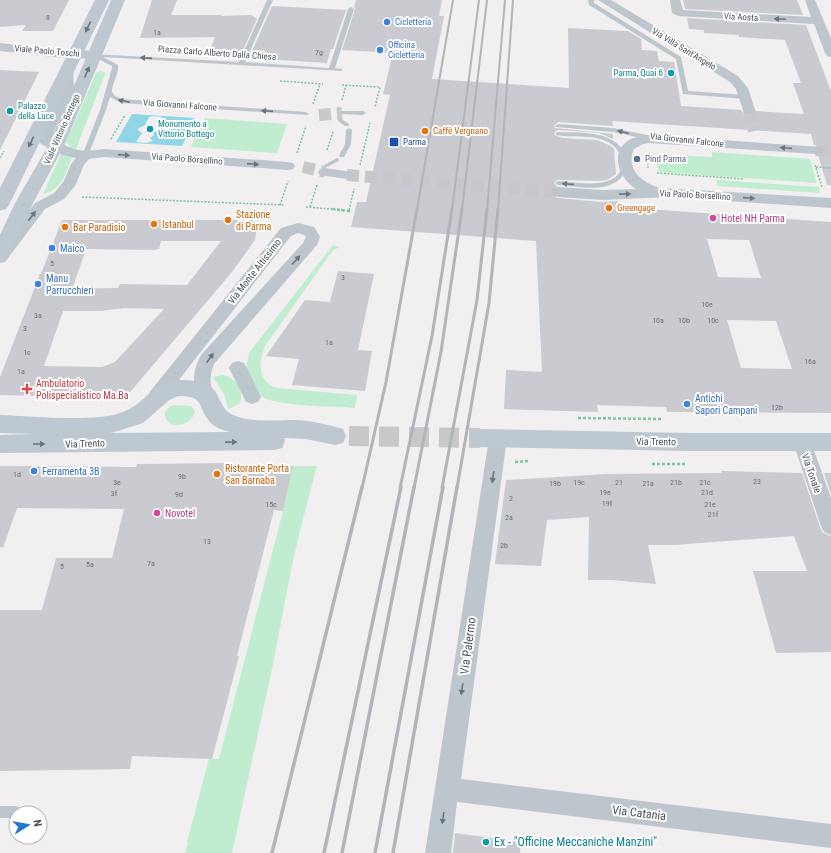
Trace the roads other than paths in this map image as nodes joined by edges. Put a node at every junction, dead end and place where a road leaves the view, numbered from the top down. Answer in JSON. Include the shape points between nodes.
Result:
{"nodes":[{"id":1,"x":102,"y":0,"type":"edge"},
{"id":2,"x":118,"y":0,"type":"edge"},
{"id":3,"x":270,"y":0,"type":"edge"},
{"id":4,"x":591,"y":0,"type":"edge"},
{"id":5,"x":603,"y":0,"type":"edge"},
{"id":6,"x":675,"y":0,"type":"edge"},
{"id":7,"x":810,"y":0,"type":"edge"},
{"id":8,"x":351,"y":9,"type":"dead end"},
{"id":9,"x":819,"y":21,"type":"junction"},
{"id":10,"x":0,"y":47,"type":"edge"},
{"id":11,"x":831,"y":53,"type":"edge"},
{"id":12,"x":75,"y":54,"type":"junction"},
{"id":13,"x":94,"y":55,"type":"junction"},
{"id":14,"x":241,"y":64,"type":"junction"},
{"id":15,"x":67,"y":69,"type":"junction"},
{"id":16,"x":332,"y":69,"type":"junction"},
{"id":17,"x":340,"y":70,"type":"dead end"},
{"id":18,"x":109,"y":86,"type":"junction"},
{"id":19,"x":746,"y":97,"type":"junction"},
{"id":20,"x":749,"y":110,"type":"tunnel mouth"},
{"id":21,"x":363,"y":113,"type":"dead end"},
{"id":22,"x":307,"y":117,"type":"road end"},
{"id":23,"x":558,"y":126,"type":"dead end"},
{"id":24,"x":558,"y":134,"type":"dead end"},
{"id":25,"x":661,"y":139,"type":"junction"},
{"id":26,"x":56,"y":146,"type":"junction"},
{"id":27,"x":85,"y":156,"type":"junction"},
{"id":28,"x":815,"y":156,"type":"tunnel mouth"},
{"id":29,"x":625,"y":162,"type":"junction"},
{"id":30,"x":291,"y":166,"type":"tunnel mouth"},
{"id":31,"x":324,"y":172,"type":"joint"},
{"id":32,"x":347,"y":175,"type":"tunnel mouth"},
{"id":33,"x":6,"y":183,"type":"edge"},
{"id":34,"x":558,"y":187,"type":"joint"},
{"id":35,"x":668,"y":192,"type":"junction"},
{"id":36,"x":827,"y":197,"type":"edge"},
{"id":37,"x":0,"y":205,"type":"edge"},
{"id":38,"x":0,"y":257,"type":"edge"},
{"id":39,"x":238,"y":368,"type":"dead end"},
{"id":40,"x":252,"y":397,"type":"dead end"},
{"id":41,"x":209,"y":399,"type":"junction"},
{"id":42,"x":152,"y":401,"type":"junction"},
{"id":43,"x":0,"y":412,"type":"edge"},
{"id":44,"x":0,"y":424,"type":"edge"},
{"id":45,"x":489,"y":438,"type":"joint"},
{"id":46,"x":802,"y":442,"type":"junction"},
{"id":47,"x":831,"y":442,"type":"edge"},
{"id":48,"x":174,"y":443,"type":"junction"},
{"id":49,"x":0,"y":444,"type":"edge"},
{"id":50,"x":831,"y":526,"type":"edge"},
{"id":51,"x":447,"y":789,"type":"junction"},
{"id":52,"x":831,"y":836,"type":"edge"},
{"id":53,"x":438,"y":853,"type":"edge"}],
"edges":[{"from":1,"to":12,"type":"main road","name":"Viale Vittorio Bottego","one_way":true},
{"from":2,"to":13,"type":"main road","name":"Viale Vittorio Bottego"},
{"from":3,"to":14,"type":"lane"},
{"from":4,"to":19,"type":"lane","via":[[591,4],[679,58],[685,93]]},
{"from":5,"to":19,"type":"street","name":"Via Villa Sant'Angelo","via":[[734,79]]},
{"from":9,"to":6,"type":"street","name":"Via Aosta","one_way":true,"via":[[678,13]]},
{"from":7,"to":9,"type":"street"},
{"from":8,"to":16,"type":"lane"},
{"from":9,"to":11,"type":"street"},
{"from":10,"to":12,"type":"street","name":"Viale Paolo Toschi"},
{"from":12,"to":13,"type":"street","name":"Viale Paolo Toschi"},
{"from":12,"to":15,"type":"main road","name":"Viale Vittorio Bottego"},
{"from":14,"to":13,"type":"lane","name":"Piazza Carlo Alberto Dalla Chiesa","one_way":true},
{"from":13,"to":18,"type":"lane","via":[[115,65]]},
{"from":26,"to":13,"type":"main road","name":"Viale Vittorio Bottego","one_way":true},
{"from":14,"to":16,"type":"lane","name":"Piazza Carlo Alberto Dalla Chiesa"},
{"from":15,"to":26,"type":"street","via":[[68,88],[47,131],[46,141]]},
{"from":15,"to":33,"type":"main road","name":"Viale Vittorio Bottego","one_way":true},
{"from":16,"to":17,"type":"lane","name":"Piazza Carlo Alberto Dalla Chiesa"},
{"from":22,"to":18,"type":"lane","name":"Via Giovanni Falcone","one_way":true,"via":[[126,102],[110,95]]},
{"from":18,"to":27,"type":"lane","via":[[103,110]]},
{"from":19,"to":20,"type":"street","name":"Via Villa Sant'Angelo"},
{"from":21,"to":31,"type":"lane","via":[[341,116],[350,130],[343,155]]},
{"from":25,"to":23,"type":"lane","name":"Via Giovanni Falcone","one_way":true,"via":[[613,130]]},
{"from":24,"to":29,"type":"lane","via":[[606,139],[624,154]]},
{"from":28,"to":25,"type":"street","name":"Via Giovanni Falcone","one_way":true,"via":[[756,140]]},
{"from":25,"to":29,"type":"street","via":[[636,142],[628,148]]},
{"from":26,"to":27,"type":"street","name":"Via Paolo Borsellino"},
{"from":26,"to":38,"type":"main road","name":"Viale Vittorio Bottego","via":[[23,206]]},
{"from":27,"to":30,"type":"street","name":"Via Paolo Borsellino","one_way":true,"via":[[103,153]]},
{"from":38,"to":27,"type":"street","one_way":true,"via":[[40,206],[59,196],[70,183],[78,164]]},
{"from":29,"to":34,"type":"lane","name":"Via Paolo Borsellino","one_way":true,"via":[[623,175],[614,182]]},
{"from":29,"to":35,"type":"street","via":[[630,177],[639,185],[654,191]]},
{"from":31,"to":32,"type":"street"},
{"from":33,"to":37,"type":"main road","name":"Viale Vittorio Bottego"},
{"from":34,"to":35,"type":"street","name":"Via Paolo Borsellino","one_way":true,"via":[[602,194]]},
{"from":35,"to":36,"type":"street","name":"Via Paolo Borsellino","one_way":true},
{"from":39,"to":40,"type":"street"},
{"from":41,"to":42,"type":"main road","name":"Via Trento","via":[[192,388],[184,387],[169,390]]},
{"from":41,"to":42,"type":"street","name":"Via Monte Altissimo","one_way":true,"via":[[203,389],[202,379],[203,369],[208,360],[310,245],[313,238],[309,231],[298,228],[286,232]]},
{"from":41,"to":48,"type":"main road","name":"Via Trento","via":[[211,418],[205,428],[195,437]]},
{"from":48,"to":41,"type":"main road","name":"Via Trento","one_way":true,"via":[[298,441],[342,436],[304,430],[263,429],[237,425],[220,418]]},
{"from":42,"to":43,"type":"main road","name":"Via Trento","via":[[138,412],[119,415]]},
{"from":42,"to":44,"type":"main road","name":"Via Trento","via":[[137,415],[111,424]]},
{"from":42,"to":48,"type":"main road","name":"Via Trento","via":[[144,416],[146,429],[155,439]]},
{"from":45,"to":46,"type":"main road","name":"Via Trento"},
{"from":45,"to":51,"type":"street","name":"Via Palermo","one_way":true},
{"from":46,"to":47,"type":"main road","name":"Via Trento"},
{"from":46,"to":50,"type":"street","name":"Via Tonale"},
{"from":49,"to":48,"type":"main road","name":"Via Trento","one_way":true,"via":[[136,441]]},
{"from":51,"to":52,"type":"street","name":"Via Catania"},
{"from":51,"to":53,"type":"street","name":"Via Palermo","one_way":true}]}
